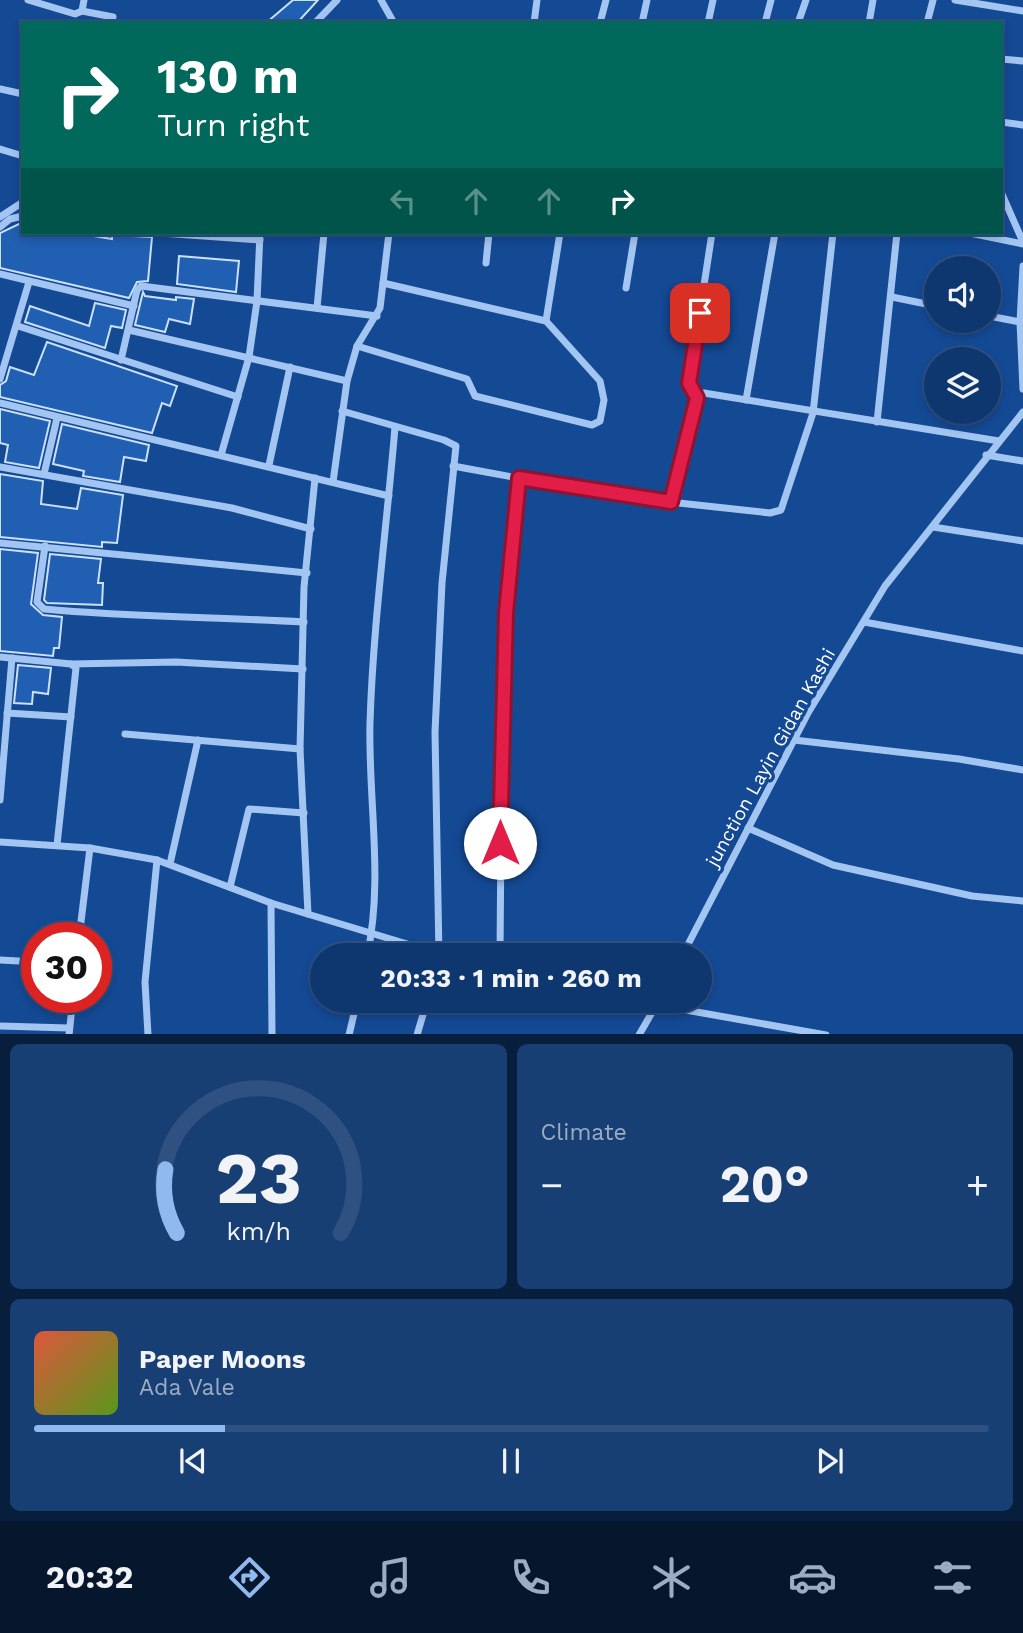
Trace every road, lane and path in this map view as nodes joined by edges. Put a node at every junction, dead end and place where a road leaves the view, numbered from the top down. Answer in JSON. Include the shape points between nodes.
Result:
{"nodes":[{"id":1,"x":28,"y":0,"type":"edge"},
{"id":2,"x":84,"y":0,"type":"edge"},
{"id":3,"x":337,"y":0,"type":"edge"},
{"id":4,"x":381,"y":0,"type":"edge"},
{"id":5,"x":537,"y":0,"type":"edge"},
{"id":6,"x":606,"y":0,"type":"edge"},
{"id":7,"x":647,"y":0,"type":"edge"},
{"id":8,"x":713,"y":0,"type":"edge"},
{"id":9,"x":771,"y":0,"type":"edge"},
{"id":10,"x":806,"y":0,"type":"edge"},
{"id":11,"x":873,"y":0,"type":"edge"},
{"id":12,"x":933,"y":0,"type":"edge"},
{"id":13,"x":955,"y":0,"type":"edge"},
{"id":14,"x":82,"y":11,"type":"junction"},
{"id":15,"x":1023,"y":11,"type":"edge"},
{"id":16,"x":113,"y":17,"type":"dead end"},
{"id":17,"x":317,"y":21,"type":"edge"},
{"id":18,"x":393,"y":21,"type":"edge"},
{"id":19,"x":534,"y":21,"type":"edge"},
{"id":20,"x":601,"y":21,"type":"edge"},
{"id":21,"x":642,"y":21,"type":"edge"},
{"id":22,"x":708,"y":21,"type":"edge"},
{"id":23,"x":766,"y":21,"type":"edge"},
{"id":24,"x":799,"y":21,"type":"edge"},
{"id":25,"x":869,"y":21,"type":"edge"},
{"id":26,"x":928,"y":21,"type":"edge"},
{"id":27,"x":1003,"y":59,"type":"edge"},
{"id":28,"x":1023,"y":61,"type":"edge"},
{"id":29,"x":0,"y":89,"type":"edge"},
{"id":30,"x":21,"y":94,"type":"edge"},
{"id":31,"x":1003,"y":121,"type":"edge"},
{"id":32,"x":1023,"y":125,"type":"edge"},
{"id":33,"x":0,"y":149,"type":"edge"},
{"id":34,"x":21,"y":155,"type":"edge"},
{"id":35,"x":1003,"y":197,"type":"edge"},
{"id":36,"x":21,"y":203,"type":"edge"},
{"id":37,"x":21,"y":216,"type":"edge"},
{"id":38,"x":0,"y":217,"type":"edge"},
{"id":39,"x":0,"y":227,"type":"edge"},
{"id":40,"x":227,"y":235,"type":"edge"},
{"id":41,"x":324,"y":235,"type":"edge"},
{"id":42,"x":389,"y":235,"type":"edge"},
{"id":43,"x":489,"y":235,"type":"edge"},
{"id":44,"x":560,"y":235,"type":"edge"},
{"id":45,"x":635,"y":235,"type":"edge"},
{"id":46,"x":712,"y":235,"type":"edge"},
{"id":47,"x":775,"y":235,"type":"edge"},
{"id":48,"x":833,"y":235,"type":"edge"},
{"id":49,"x":897,"y":235,"type":"edge"},
{"id":50,"x":981,"y":235,"type":"edge"},
{"id":51,"x":260,"y":236,"type":"edge"},
{"id":52,"x":1023,"y":243,"type":"edge"},
{"id":53,"x":486,"y":262,"type":"dead end"},
{"id":54,"x":1023,"y":266,"type":"edge"},
{"id":55,"x":0,"y":274,"type":"edge"},
{"id":56,"x":29,"y":282,"type":"junction"},
{"id":57,"x":383,"y":283,"type":"junction"},
{"id":58,"x":626,"y":288,"type":"dead end"},
{"id":59,"x":892,"y":297,"type":"junction"},
{"id":60,"x":257,"y":301,"type":"junction"},
{"id":61,"x":924,"y":304,"type":"edge"},
{"id":62,"x":134,"y":306,"type":"junction"},
{"id":63,"x":317,"y":309,"type":"junction"},
{"id":64,"x":377,"y":316,"type":"junction"},
{"id":65,"x":1001,"y":318,"type":"edge"},
{"id":66,"x":546,"y":321,"type":"junction"},
{"id":67,"x":1020,"y":322,"type":"junction"},
{"id":68,"x":18,"y":326,"type":"junction"},
{"id":69,"x":129,"y":331,"type":"junction"},
{"id":70,"x":357,"y":346,"type":"junction"},
{"id":71,"x":249,"y":357,"type":"junction"},
{"id":72,"x":121,"y":360,"type":"junction"},
{"id":73,"x":290,"y":366,"type":"junction"},
{"id":74,"x":0,"y":379,"type":"edge"},
{"id":75,"x":347,"y":381,"type":"junction"},
{"id":76,"x":1023,"y":389,"type":"edge"},
{"id":77,"x":238,"y":397,"type":"junction"},
{"id":78,"x":697,"y":398,"type":"junction"},
{"id":79,"x":746,"y":400,"type":"junction"},
{"id":80,"x":0,"y":404,"type":"edge"},
{"id":81,"x":342,"y":411,"type":"junction"},
{"id":82,"x":1023,"y":412,"type":"edge"},
{"id":83,"x":813,"y":413,"type":"junction"},
{"id":84,"x":57,"y":418,"type":"junction"},
{"id":85,"x":877,"y":422,"type":"junction"},
{"id":86,"x":395,"y":427,"type":"junction"},
{"id":87,"x":999,"y":440,"type":"junction"},
{"id":88,"x":221,"y":455,"type":"junction"},
{"id":89,"x":986,"y":455,"type":"junction"},
{"id":90,"x":1023,"y":461,"type":"edge"},
{"id":91,"x":269,"y":465,"type":"junction"},
{"id":92,"x":453,"y":466,"type":"junction"},
{"id":93,"x":0,"y":467,"type":"edge"},
{"id":94,"x":44,"y":474,"type":"junction"},
{"id":95,"x":315,"y":478,"type":"junction"},
{"id":96,"x":519,"y":478,"type":"junction"},
{"id":97,"x":333,"y":482,"type":"junction"},
{"id":98,"x":389,"y":496,"type":"junction"},
{"id":99,"x":671,"y":502,"type":"junction"},
{"id":100,"x":933,"y":527,"type":"junction"},
{"id":101,"x":311,"y":529,"type":"junction"},
{"id":102,"x":1023,"y":541,"type":"edge"},
{"id":103,"x":0,"y":543,"type":"edge"},
{"id":104,"x":45,"y":546,"type":"junction"},
{"id":105,"x":307,"y":573,"type":"junction"},
{"id":106,"x":304,"y":622,"type":"junction"},
{"id":107,"x":864,"y":622,"type":"junction"},
{"id":108,"x":1023,"y":651,"type":"edge"},
{"id":109,"x":0,"y":657,"type":"edge"},
{"id":110,"x":12,"y":658,"type":"junction"},
{"id":111,"x":71,"y":664,"type":"junction"},
{"id":112,"x":303,"y":670,"type":"junction"},
{"id":113,"x":7,"y":713,"type":"junction"},
{"id":114,"x":71,"y":717,"type":"junction"},
{"id":115,"x":125,"y":734,"type":"dead end"},
{"id":116,"x":198,"y":740,"type":"junction"},
{"id":117,"x":794,"y":740,"type":"junction"},
{"id":118,"x":300,"y":749,"type":"junction"},
{"id":119,"x":1023,"y":770,"type":"edge"},
{"id":120,"x":0,"y":800,"type":"edge"},
{"id":121,"x":304,"y":813,"type":"junction"},
{"id":122,"x":748,"y":828,"type":"junction"},
{"id":123,"x":0,"y":842,"type":"edge"},
{"id":124,"x":57,"y":845,"type":"junction"},
{"id":125,"x":90,"y":848,"type":"junction"},
{"id":126,"x":157,"y":860,"type":"junction"},
{"id":127,"x":170,"y":864,"type":"junction"},
{"id":128,"x":230,"y":887,"type":"junction"},
{"id":129,"x":1023,"y":901,"type":"edge"},
{"id":130,"x":271,"y":902,"type":"junction"},
{"id":131,"x":308,"y":914,"type":"junction"},
{"id":132,"x":81,"y":922,"type":"edge"},
{"id":133,"x":372,"y":934,"type":"junction"},
{"id":134,"x":370,"y":943,"type":"edge"},
{"id":135,"x":402,"y":943,"type":"edge"},
{"id":136,"x":442,"y":943,"type":"edge"},
{"id":137,"x":500,"y":943,"type":"edge"},
{"id":138,"x":689,"y":943,"type":"edge"},
{"id":139,"x":0,"y":960,"type":"edge"},
{"id":140,"x":21,"y":961,"type":"edge"},
{"id":141,"x":71,"y":1013,"type":"edge"},
{"id":142,"x":353,"y":1013,"type":"edge"},
{"id":143,"x":423,"y":1013,"type":"edge"},
{"id":144,"x":651,"y":1013,"type":"edge"},
{"id":145,"x":712,"y":1013,"type":"edge"},
{"id":146,"x":0,"y":1026,"type":"edge"},
{"id":147,"x":69,"y":1031,"type":"edge"},
{"id":148,"x":148,"y":1034,"type":"edge"},
{"id":149,"x":271,"y":1034,"type":"edge"},
{"id":150,"x":349,"y":1034,"type":"edge"},
{"id":151,"x":417,"y":1034,"type":"edge"},
{"id":152,"x":639,"y":1034,"type":"edge"},
{"id":153,"x":826,"y":1034,"type":"edge"}],
"edges":[{"from":1,"to":14,"type":"street","via":[[75,14]]},
{"from":2,"to":14,"type":"street"},
{"from":3,"to":17,"type":"street"},
{"from":4,"to":18,"type":"street"},
{"from":5,"to":19,"type":"street"},
{"from":6,"to":20,"type":"street"},
{"from":7,"to":21,"type":"street"},
{"from":8,"to":22,"type":"street"},
{"from":9,"to":23,"type":"street"},
{"from":10,"to":24,"type":"street"},
{"from":11,"to":25,"type":"street"},
{"from":12,"to":26,"type":"street"},
{"from":13,"to":15,"type":"street"},
{"from":14,"to":16,"type":"street"},
{"from":27,"to":28,"type":"street"},
{"from":29,"to":30,"type":"street"},
{"from":31,"to":32,"type":"street"},
{"from":33,"to":34,"type":"street"},
{"from":35,"to":52,"type":"street"},
{"from":36,"to":38,"type":"street"},
{"from":37,"to":39,"type":"street"},
{"from":40,"to":51,"type":"street"},
{"from":41,"to":63,"type":"street"},
{"from":42,"to":57,"type":"street"},
{"from":43,"to":53,"type":"street"},
{"from":44,"to":66,"type":"street"},
{"from":45,"to":58,"type":"street"},
{"from":46,"to":78,"type":"street","via":[[689,383]]},
{"from":47,"to":79,"type":"street"},
{"from":48,"to":83,"type":"street"},
{"from":49,"to":59,"type":"street"},
{"from":50,"to":52,"type":"street"},
{"from":51,"to":60,"type":"street"},
{"from":54,"to":67,"type":"street"},
{"from":55,"to":56,"type":"street"},
{"from":56,"to":62,"type":"street"},
{"from":56,"to":68,"type":"street"},
{"from":57,"to":64,"type":"street"},
{"from":57,"to":66,"type":"street"},
{"from":59,"to":61,"type":"street"},
{"from":59,"to":85,"type":"street"},
{"from":60,"to":62,"type":"street","via":[[141,286]]},
{"from":60,"to":63,"type":"street"},
{"from":60,"to":71,"type":"street"},
{"from":62,"to":69,"type":"street"},
{"from":63,"to":64,"type":"street"},
{"from":64,"to":70,"type":"street"},
{"from":65,"to":67,"type":"street"},
{"from":66,"to":70,"type":"street","via":[[600,381],[604,400],[597,424],[475,396],[467,379]]},
{"from":67,"to":76,"type":"street"},
{"from":68,"to":72,"type":"street"},
{"from":68,"to":74,"type":"street"},
{"from":69,"to":71,"type":"street"},
{"from":69,"to":72,"type":"street"},
{"from":70,"to":75,"type":"street"},
{"from":71,"to":73,"type":"street"},
{"from":71,"to":77,"type":"street"},
{"from":72,"to":77,"type":"street"},
{"from":73,"to":75,"type":"street"},
{"from":73,"to":91,"type":"street"},
{"from":75,"to":81,"type":"street"},
{"from":77,"to":88,"type":"street"},
{"from":78,"to":79,"type":"street","via":[[704,393]]},
{"from":78,"to":99,"type":"street"},
{"from":79,"to":83,"type":"street"},
{"from":80,"to":84,"type":"street"},
{"from":81,"to":86,"type":"street"},
{"from":81,"to":97,"type":"street"},
{"from":82,"to":87,"type":"street","name":"junction Layin Gidan Kashi"},
{"from":83,"to":85,"type":"street"},
{"from":83,"to":99,"type":"street","via":[[781,510],[770,513]]},
{"from":84,"to":88,"type":"street"},
{"from":84,"to":94,"type":"street"},
{"from":85,"to":87,"type":"street"},
{"from":86,"to":92,"type":"street","via":[[452,443],[456,446]]},
{"from":86,"to":98,"type":"street"},
{"from":87,"to":89,"type":"street","name":"junction Layin Gidan Kashi"},
{"from":88,"to":91,"type":"street"},
{"from":89,"to":90,"type":"street"},
{"from":89,"to":100,"type":"street","name":"junction Layin Gidan Kashi"},
{"from":91,"to":95,"type":"street"},
{"from":92,"to":96,"type":"street"},
{"from":92,"to":136,"type":"street","via":[[435,732]]},
{"from":93,"to":94,"type":"street"},
{"from":94,"to":101,"type":"street","via":[[232,509]]},
{"from":95,"to":97,"type":"street"},
{"from":95,"to":101,"type":"street"},
{"from":96,"to":99,"type":"street"},
{"from":96,"to":137,"type":"street","via":[[506,613]]},
{"from":97,"to":98,"type":"street"},
{"from":98,"to":133,"type":"street","via":[[372,678]]},
{"from":100,"to":102,"type":"street"},
{"from":100,"to":107,"type":"street","name":"junction Layin Gidan Kashi","via":[[885,586]]},
{"from":101,"to":105,"type":"street"},
{"from":103,"to":104,"type":"street"},
{"from":104,"to":105,"type":"street"},
{"from":104,"to":106,"type":"street","via":[[37,602],[44,609]]},
{"from":105,"to":106,"type":"street"},
{"from":106,"to":112,"type":"street"},
{"from":107,"to":108,"type":"street"},
{"from":107,"to":117,"type":"street","name":"junction Layin Gidan Kashi"},
{"from":109,"to":110,"type":"street"},
{"from":110,"to":111,"type":"street"},
{"from":110,"to":113,"type":"street"},
{"from":111,"to":112,"type":"street","via":[[176,662]]},
{"from":111,"to":114,"type":"street","via":[[76,671]]},
{"from":112,"to":118,"type":"street"},
{"from":113,"to":114,"type":"street"},
{"from":113,"to":120,"type":"street"},
{"from":114,"to":124,"type":"street"},
{"from":115,"to":116,"type":"street"},
{"from":116,"to":118,"type":"street"},
{"from":116,"to":127,"type":"street"},
{"from":117,"to":119,"type":"street"},
{"from":117,"to":122,"type":"street","name":"junction Layin Gidan Kashi"},
{"from":118,"to":121,"type":"street"},
{"from":121,"to":128,"type":"street","via":[[249,809]]},
{"from":121,"to":131,"type":"street"},
{"from":122,"to":129,"type":"street","via":[[833,864],[972,896]]},
{"from":122,"to":138,"type":"street","name":"junction Layin Gidan Kashi"},
{"from":123,"to":124,"type":"street"},
{"from":124,"to":125,"type":"street"},
{"from":125,"to":126,"type":"street"},
{"from":125,"to":132,"type":"street"},
{"from":126,"to":127,"type":"street"},
{"from":126,"to":148,"type":"street","via":[[145,982]]},
{"from":127,"to":128,"type":"street"},
{"from":128,"to":130,"type":"street"},
{"from":130,"to":131,"type":"street"},
{"from":130,"to":149,"type":"street"},
{"from":131,"to":133,"type":"street"},
{"from":133,"to":134,"type":"street"},
{"from":133,"to":135,"type":"street"},
{"from":139,"to":140,"type":"street"},
{"from":141,"to":147,"type":"street"},
{"from":142,"to":150,"type":"street"},
{"from":143,"to":151,"type":"street"},
{"from":144,"to":152,"type":"street"},
{"from":145,"to":153,"type":"street"},
{"from":146,"to":147,"type":"street"}]}
